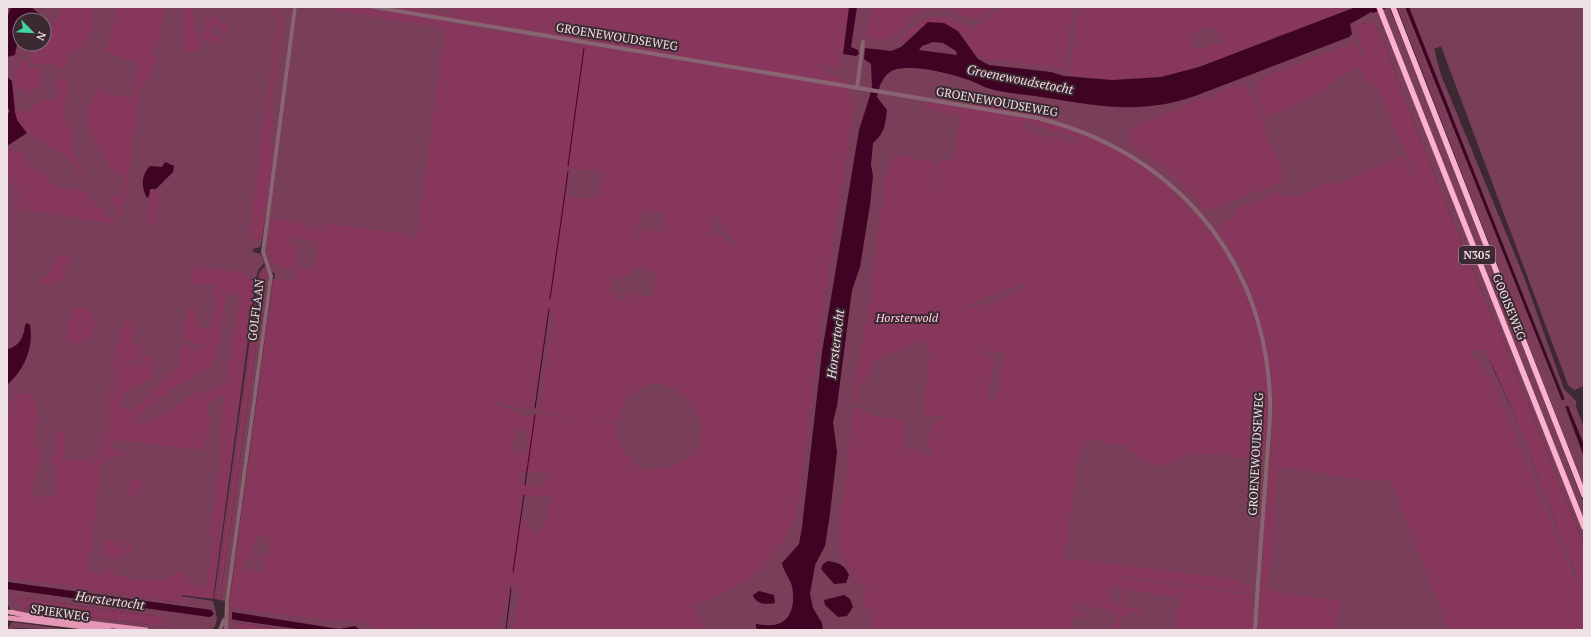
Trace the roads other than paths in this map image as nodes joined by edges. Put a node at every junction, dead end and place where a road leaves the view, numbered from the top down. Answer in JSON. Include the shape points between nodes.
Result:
{"nodes":[{"id":1,"x":295,"y":7,"type":"edge"},
{"id":2,"x":374,"y":7,"type":"edge"},
{"id":3,"x":1393,"y":7,"type":"edge"},
{"id":4,"x":1380,"y":10,"type":"edge"},
{"id":5,"x":864,"y":42,"type":"dead end"},
{"id":6,"x":857,"y":88,"type":"junction"},
{"id":7,"x":1584,"y":495,"type":"edge"},
{"id":8,"x":1584,"y":527,"type":"edge"},
{"id":9,"x":7,"y":606,"type":"edge"},
{"id":10,"x":10,"y":612,"type":"junction"},
{"id":11,"x":225,"y":617,"type":"junction"},
{"id":12,"x":8,"y":619,"type":"edge"},
{"id":13,"x":109,"y":630,"type":"edge"},
{"id":14,"x":146,"y":630,"type":"edge"},
{"id":15,"x":220,"y":630,"type":"edge"},
{"id":16,"x":226,"y":630,"type":"edge"},
{"id":17,"x":1254,"y":630,"type":"edge"}],
"edges":[{"from":1,"to":11,"type":"street","name":"GOLFLAAN","via":[[262,252],[271,276]]},
{"from":2,"to":6,"type":"street","name":"GROENEWOUDSEWEG"},
{"from":3,"to":7,"type":"highway","name":"GOOISEWEG","number":"N305"},
{"from":4,"to":8,"type":"highway","name":"GOOISEWEG","number":"N305"},
{"from":5,"to":6,"type":"street"},
{"from":6,"to":17,"type":"street","name":"GROENEWOUDSEWEG","via":[[1038,118],[1093,135],[1156,172],[1183,196],[1216,235],[1240,276],[1259,323],[1269,376],[1270,417]]},
{"from":9,"to":10,"type":"main road"},
{"from":10,"to":12,"type":"main road"},
{"from":10,"to":14,"type":"main road","name":"SPIEKWEG"},
{"from":11,"to":15,"type":"street","name":"GOLFLAAN"},
{"from":11,"to":16,"type":"street","name":"GOLFLAAN"},
{"from":12,"to":13,"type":"main road","name":"SPIEKWEG"}]}
